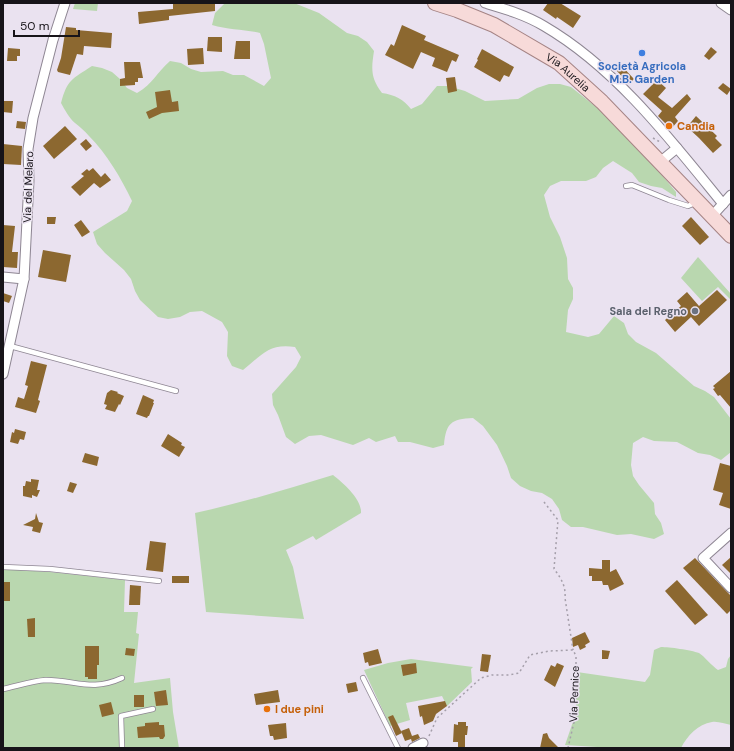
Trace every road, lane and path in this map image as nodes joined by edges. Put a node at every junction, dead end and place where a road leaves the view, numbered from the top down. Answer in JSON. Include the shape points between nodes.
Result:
{"nodes":[{"id":1,"x":65,"y":3,"type":"edge"},
{"id":2,"x":435,"y":3,"type":"edge"},
{"id":3,"x":485,"y":3,"type":"edge"},
{"id":4,"x":721,"y":3,"type":"edge"},
{"id":5,"x":460,"y":6,"type":"edge"},
{"id":6,"x":731,"y":10,"type":"edge"},
{"id":7,"x":677,"y":148,"type":"junction"},
{"id":8,"x":660,"y":162,"type":"junction"},
{"id":9,"x":626,"y":186,"type":"dead end"},
{"id":10,"x":731,"y":195,"type":"edge"},
{"id":11,"x":699,"y":202,"type":"junction"},
{"id":12,"x":723,"y":204,"type":"junction"},
{"id":13,"x":712,"y":216,"type":"junction"},
{"id":14,"x":731,"y":236,"type":"edge"},
{"id":15,"x":3,"y":277,"type":"edge"},
{"id":16,"x":24,"y":279,"type":"junction"},
{"id":17,"x":10,"y":346,"type":"junction"},
{"id":18,"x":3,"y":374,"type":"edge"},
{"id":19,"x":176,"y":391,"type":"dead end"},
{"id":20,"x":544,"y":502,"type":"dead end"},
{"id":21,"x":731,"y":533,"type":"edge"},
{"id":22,"x":3,"y":567,"type":"edge"},
{"id":23,"x":159,"y":581,"type":"dead end"},
{"id":24,"x":731,"y":588,"type":"edge"},
{"id":25,"x":573,"y":650,"type":"junction"},
{"id":26,"x":122,"y":678,"type":"dead end"},
{"id":27,"x":363,"y":678,"type":"dead end"},
{"id":28,"x":3,"y":689,"type":"edge"},
{"id":29,"x":153,"y":709,"type":"dead end"},
{"id":30,"x":422,"y":743,"type":"joint"},
{"id":31,"x":122,"y":748,"type":"edge"},
{"id":32,"x":398,"y":748,"type":"edge"},
{"id":33,"x":412,"y":748,"type":"edge"},
{"id":34,"x":568,"y":748,"type":"edge"}],
"edges":[{"from":1,"to":16,"type":"street","name":"Via del Melaro","via":[[33,118],[28,149]]},
{"from":2,"to":5,"type":"main road","name":"Via Aurelia"},
{"from":3,"to":7,"type":"street","via":[[509,10],[544,26],[580,50],[645,111]]},
{"from":4,"to":6,"type":"street"},
{"from":5,"to":8,"type":"main road","name":"Via Aurelia","via":[[559,63],[602,102]]},
{"from":7,"to":8,"type":"street"},
{"from":7,"to":12,"type":"street"},
{"from":8,"to":11,"type":"main road","name":"Via Aurelia"},
{"from":9,"to":11,"type":"lane","via":[[632,185],[688,206]]},
{"from":10,"to":12,"type":"street"},
{"from":11,"to":13,"type":"main road","name":"Via Aurelia"},
{"from":12,"to":13,"type":"street"},
{"from":13,"to":14,"type":"main road","name":"Via Aurelia"},
{"from":15,"to":16,"type":"street"},
{"from":16,"to":17,"type":"street","name":"Via del Melaro"},
{"from":17,"to":18,"type":"street","name":"Via del Melaro"},
{"from":17,"to":19,"type":"lane"},
{"from":20,"to":25,"type":"path","via":[[558,520],[554,569],[566,590]]},
{"from":21,"to":24,"type":"street","via":[[703,558]]},
{"from":22,"to":23,"type":"lane","via":[[50,569]]},
{"from":25,"to":30,"type":"path","name":"Via Pernice","via":[[530,655],[519,673],[481,678],[437,718],[430,735]]},
{"from":25,"to":34,"type":"path","name":"Via Pernice","via":[[576,656],[576,708]]},
{"from":26,"to":28,"type":"lane","via":[[110,684],[99,685],[47,680]]},
{"from":27,"to":32,"type":"lane"},
{"from":29,"to":31,"type":"lane","via":[[121,716]]},
{"from":30,"to":33,"type":"street"}]}
